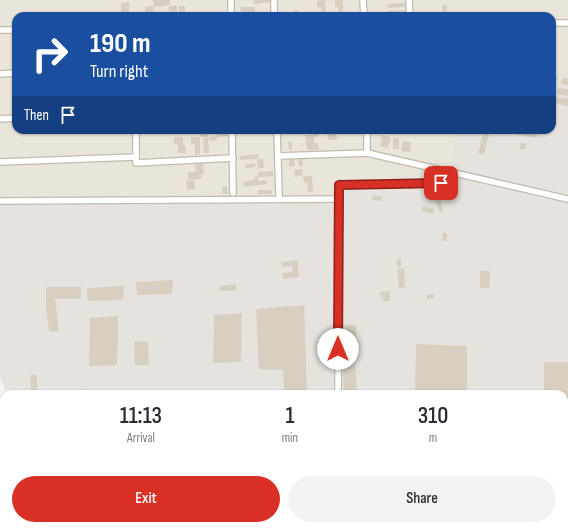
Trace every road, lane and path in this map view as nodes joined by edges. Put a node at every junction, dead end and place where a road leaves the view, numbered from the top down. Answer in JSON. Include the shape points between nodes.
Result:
{"nodes":[{"id":1,"x":231,"y":0,"type":"edge"},
{"id":2,"x":274,"y":0,"type":"edge"},
{"id":3,"x":363,"y":0,"type":"edge"},
{"id":4,"x":410,"y":0,"type":"edge"},
{"id":5,"x":231,"y":12,"type":"edge"},
{"id":6,"x":274,"y":12,"type":"edge"},
{"id":7,"x":364,"y":12,"type":"edge"},
{"id":8,"x":410,"y":12,"type":"edge"},
{"id":9,"x":568,"y":22,"type":"edge"},
{"id":10,"x":556,"y":23,"type":"edge"},
{"id":11,"x":0,"y":30,"type":"edge"},
{"id":12,"x":12,"y":30,"type":"edge"},
{"id":13,"x":12,"y":73,"type":"edge"},
{"id":14,"x":0,"y":74,"type":"edge"},
{"id":15,"x":12,"y":118,"type":"edge"},
{"id":16,"x":0,"y":119,"type":"edge"},
{"id":17,"x":136,"y":134,"type":"edge"},
{"id":18,"x":232,"y":134,"type":"edge"},
{"id":19,"x":277,"y":134,"type":"edge"},
{"id":20,"x":367,"y":134,"type":"edge"},
{"id":21,"x":367,"y":153,"type":"junction"},
{"id":22,"x":278,"y":156,"type":"junction"},
{"id":23,"x":136,"y":157,"type":"junction"},
{"id":24,"x":232,"y":158,"type":"junction"},
{"id":25,"x":0,"y":162,"type":"edge"},
{"id":26,"x":445,"y":171,"type":"junction"},
{"id":27,"x":233,"y":193,"type":"dead end"},
{"id":28,"x":279,"y":195,"type":"dead end"},
{"id":29,"x":339,"y":199,"type":"junction"},
{"id":30,"x":568,"y":199,"type":"edge"},
{"id":31,"x":0,"y":201,"type":"edge"},
{"id":32,"x":338,"y":390,"type":"edge"},
{"id":33,"x":186,"y":530,"type":"edge"},
{"id":34,"x":194,"y":530,"type":"edge"}],
"edges":[{"from":1,"to":5,"type":"street"},
{"from":2,"to":6,"type":"street"},
{"from":3,"to":7,"type":"street"},
{"from":4,"to":8,"type":"street"},
{"from":9,"to":10,"type":"street"},
{"from":11,"to":12,"type":"street"},
{"from":13,"to":14,"type":"street"},
{"from":15,"to":16,"type":"street"},
{"from":17,"to":23,"type":"street"},
{"from":18,"to":24,"type":"street"},
{"from":19,"to":22,"type":"street"},
{"from":20,"to":21,"type":"street"},
{"from":21,"to":22,"type":"street"},
{"from":21,"to":26,"type":"street"},
{"from":22,"to":28,"type":"street"},
{"from":23,"to":24,"type":"street","via":[[136,164]]},
{"from":23,"to":25,"type":"street"},
{"from":24,"to":27,"type":"street"},
{"from":26,"to":29,"type":"street","via":[[441,183],[339,185]]},
{"from":26,"to":30,"type":"street"},
{"from":29,"to":31,"type":"street"},
{"from":29,"to":32,"type":"street"},
{"from":33,"to":34,"type":"main road"}]}
